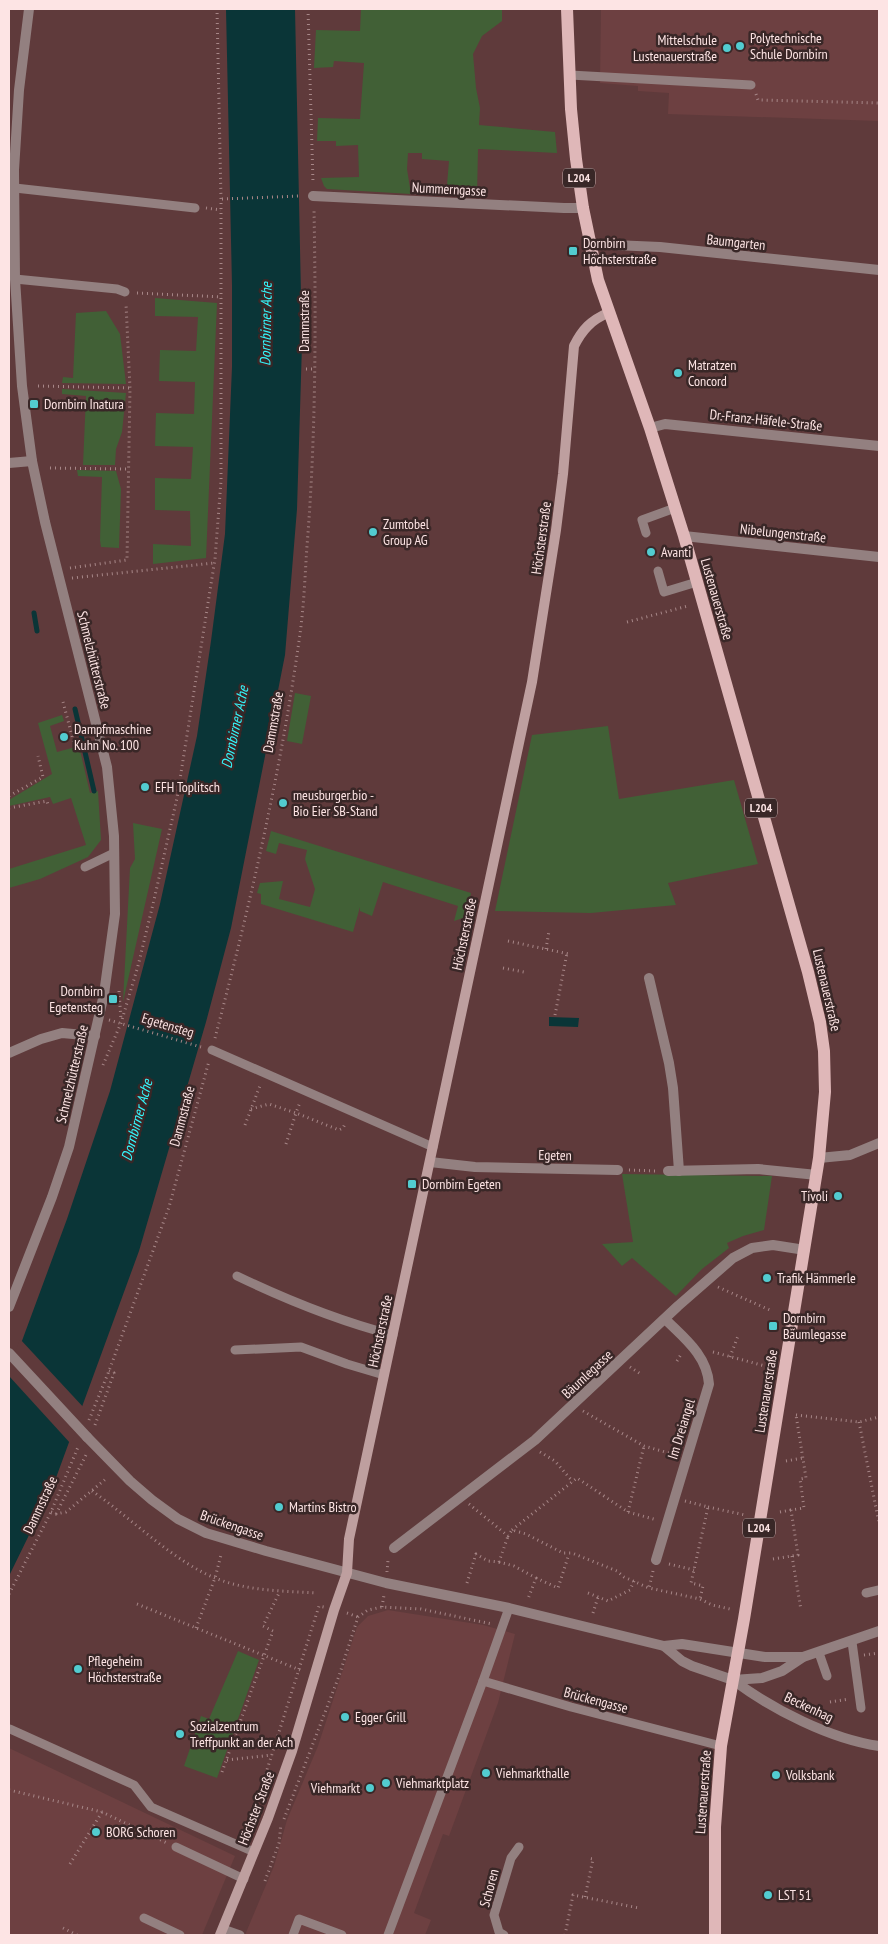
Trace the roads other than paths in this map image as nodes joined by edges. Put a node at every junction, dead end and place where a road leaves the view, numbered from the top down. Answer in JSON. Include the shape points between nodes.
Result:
{"nodes":[{"id":1,"x":29,"y":9,"type":"edge"},
{"id":2,"x":567,"y":9,"type":"edge"},
{"id":3,"x":570,"y":75,"type":"junction"},
{"id":4,"x":751,"y":85,"type":"road end"},
{"id":5,"x":15,"y":188,"type":"junction"},
{"id":6,"x":308,"y":196,"type":"road end"},
{"id":7,"x":195,"y":208,"type":"dead end"},
{"id":8,"x":583,"y":208,"type":"junction"},
{"id":9,"x":590,"y":244,"type":"junction"},
{"id":10,"x":879,"y":270,"type":"edge"},
{"id":11,"x":15,"y":279,"type":"junction"},
{"id":12,"x":125,"y":292,"type":"road end"},
{"id":13,"x":608,"y":313,"type":"junction"},
{"id":14,"x":650,"y":428,"type":"junction"},
{"id":15,"x":879,"y":446,"type":"edge"},
{"id":16,"x":32,"y":461,"type":"junction"},
{"id":17,"x":9,"y":464,"type":"edge"},
{"id":18,"x":675,"y":508,"type":"junction"},
{"id":19,"x":646,"y":533,"type":"dead end"},
{"id":20,"x":684,"y":536,"type":"junction"},
{"id":21,"x":879,"y":557,"type":"edge"},
{"id":22,"x":658,"y":571,"type":"dead end"},
{"id":23,"x":697,"y":582,"type":"junction"},
{"id":24,"x":114,"y":853,"type":"junction"},
{"id":25,"x":85,"y":867,"type":"dead end"},
{"id":26,"x":650,"y":978,"type":"dead end"},
{"id":27,"x":95,"y":1036,"type":"junction"},
{"id":28,"x":208,"y":1049,"type":"road end"},
{"id":29,"x":9,"y":1054,"type":"edge"},
{"id":30,"x":879,"y":1143,"type":"edge"},
{"id":31,"x":433,"y":1147,"type":"junction"},
{"id":32,"x":819,"y":1158,"type":"junction"},
{"id":33,"x":430,"y":1162,"type":"junction"},
{"id":34,"x":618,"y":1170,"type":"road end"},
{"id":35,"x":668,"y":1171,"type":"road end"},
{"id":36,"x":679,"y":1171,"type":"junction"},
{"id":37,"x":817,"y":1175,"type":"junction"},
{"id":38,"x":805,"y":1250,"type":"junction"},
{"id":39,"x":237,"y":1276,"type":"dead end"},
{"id":40,"x":9,"y":1307,"type":"edge"},
{"id":41,"x":665,"y":1319,"type":"junction"},
{"id":42,"x":393,"y":1335,"type":"junction"},
{"id":43,"x":235,"y":1350,"type":"dead end"},
{"id":44,"x":9,"y":1353,"type":"edge"},
{"id":45,"x":384,"y":1375,"type":"junction"},
{"id":46,"x":394,"y":1548,"type":"dead end"},
{"id":47,"x":656,"y":1560,"type":"road end"},
{"id":48,"x":346,"y":1573,"type":"junction"},
{"id":49,"x":879,"y":1590,"type":"edge"},
{"id":50,"x":866,"y":1594,"type":"dead end"},
{"id":51,"x":509,"y":1608,"type":"junction"},
{"id":52,"x":879,"y":1631,"type":"edge"},
{"id":53,"x":852,"y":1642,"type":"junction"},
{"id":54,"x":664,"y":1646,"type":"junction"},
{"id":55,"x":819,"y":1653,"type":"junction"},
{"id":56,"x":738,"y":1654,"type":"junction"},
{"id":57,"x":804,"y":1658,"type":"junction"},
{"id":58,"x":827,"y":1676,"type":"dead end"},
{"id":59,"x":732,"y":1680,"type":"junction"},
{"id":60,"x":483,"y":1681,"type":"junction"},
{"id":61,"x":861,"y":1708,"type":"dead end"},
{"id":62,"x":10,"y":1729,"type":"dead end"},
{"id":63,"x":721,"y":1746,"type":"junction"},
{"id":64,"x":879,"y":1746,"type":"edge"},
{"id":65,"x":176,"y":1847,"type":"road end"},
{"id":66,"x":519,"y":1847,"type":"dead end"},
{"id":67,"x":254,"y":1852,"type":"junction"},
{"id":68,"x":244,"y":1879,"type":"junction"},
{"id":69,"x":144,"y":1918,"type":"dead end"},
{"id":70,"x":221,"y":1932,"type":"edge"},
{"id":71,"x":180,"y":1935,"type":"edge"},
{"id":72,"x":240,"y":1935,"type":"edge"},
{"id":73,"x":293,"y":1935,"type":"edge"},
{"id":74,"x":342,"y":1935,"type":"edge"},
{"id":75,"x":388,"y":1935,"type":"edge"},
{"id":76,"x":504,"y":1935,"type":"edge"},
{"id":77,"x":715,"y":1935,"type":"edge"}],
"edges":[{"from":1,"to":5,"type":"street","name":"Schmelzhütterstraße","via":[[19,90]]},
{"from":2,"to":3,"type":"main road","name":"Lustenauerstraße","number":"L204"},
{"from":3,"to":4,"type":"lane"},
{"from":3,"to":8,"type":"main road","name":"Lustenauerstraße","number":"L204"},
{"from":5,"to":7,"type":"lane"},
{"from":5,"to":11,"type":"street","name":"Schmelzhütterstraße"},
{"from":6,"to":8,"type":"street","name":"Nummerngasse"},
{"from":8,"to":9,"type":"main road","name":"Lustenauerstraße","number":"L204"},
{"from":9,"to":10,"type":"street","name":"Baumgarten"},
{"from":9,"to":13,"type":"main road","name":"Lustenauerstraße","number":"L204"},
{"from":11,"to":12,"type":"lane"},
{"from":11,"to":16,"type":"street","name":"Schmelzhütterstraße","via":[[22,386]]},
{"from":13,"to":14,"type":"main road","name":"Lustenauerstraße","number":"L204"},
{"from":13,"to":31,"type":"main road","name":"Höchsterstraße","via":[[591,322],[574,346],[563,474],[543,621]]},
{"from":14,"to":15,"type":"street","name":"Dr.-Franz-Häfele-Straße","via":[[665,424]]},
{"from":14,"to":18,"type":"main road","name":"Lustenauerstraße","number":"L204"},
{"from":16,"to":17,"type":"street"},
{"from":16,"to":24,"type":"street","name":"Schmelzhütterstraße","via":[[56,571],[106,767]]},
{"from":18,"to":19,"type":"lane","via":[[642,520]]},
{"from":18,"to":20,"type":"main road","name":"Lustenauerstraße","number":"L204"},
{"from":20,"to":21,"type":"street","name":"Nibelungenstraße"},
{"from":20,"to":23,"type":"main road","name":"Lustenauerstraße","number":"L204"},
{"from":22,"to":23,"type":"lane","via":[[664,592]]},
{"from":23,"to":32,"type":"main road","name":"Lustenauerstraße","number":"L204","via":[[820,1022],[825,1092]]},
{"from":24,"to":25,"type":"lane"},
{"from":24,"to":27,"type":"street","name":"Schmelzhütterstraße","via":[[115,914],[106,987]]},
{"from":26,"to":36,"type":"street","via":[[673,1088]]},
{"from":27,"to":29,"type":"street","via":[[62,1033],[41,1038]]},
{"from":27,"to":40,"type":"street","name":"Schmelzhütterstraße","via":[[69,1147]]},
{"from":28,"to":31,"type":"lane"},
{"from":30,"to":32,"type":"street","via":[[850,1154]]},
{"from":31,"to":33,"type":"main road","name":"Höchsterstraße"},
{"from":32,"to":37,"type":"main road","name":"Lustenauerstraße","number":"L204"},
{"from":33,"to":34,"type":"street","name":"Egeten","via":[[475,1167]]},
{"from":33,"to":42,"type":"main road","name":"Höchsterstraße"},
{"from":35,"to":36,"type":"street"},
{"from":36,"to":37,"type":"street","via":[[758,1169]]},
{"from":37,"to":38,"type":"main road","name":"Lustenauerstraße","number":"L204"},
{"from":38,"to":41,"type":"street","name":"Bäumlegasse","via":[[772,1245],[752,1248],[709,1278]]},
{"from":38,"to":56,"type":"main road","name":"Lustenauerstraße","number":"L204"},
{"from":39,"to":42,"type":"lane","via":[[368,1329]]},
{"from":41,"to":46,"type":"street","name":"Bäumlegasse","via":[[535,1440]]},
{"from":41,"to":47,"type":"street","name":"Im Dreiangel","via":[[698,1352],[708,1372],[709,1384]]},
{"from":42,"to":45,"type":"main road","name":"Höchsterstraße"},
{"from":43,"to":45,"type":"lane","via":[[301,1347]]},
{"from":44,"to":48,"type":"street","name":"Brückengasse","bridge":true,"via":[[130,1480],[178,1519],[233,1542]]},
{"from":45,"to":48,"type":"main road","name":"Höchsterstraße","via":[[349,1539]]},
{"from":48,"to":51,"type":"street","name":"Brückengasse"},
{"from":48,"to":67,"type":"main road","name":"Höchster Straße","via":[[292,1751]]},
{"from":49,"to":50,"type":"lane"},
{"from":51,"to":54,"type":"street","name":"Brückengasse"},
{"from":51,"to":60,"type":"lane"},
{"from":52,"to":53,"type":"street"},
{"from":53,"to":55,"type":"street"},
{"from":53,"to":61,"type":"lane"},
{"from":54,"to":56,"type":"street","name":"Brückengasse","via":[[682,1644]]},
{"from":54,"to":59,"type":"street","name":"Brückengasse","via":[[682,1662]]},
{"from":55,"to":57,"type":"street"},
{"from":55,"to":58,"type":"lane"},
{"from":56,"to":57,"type":"street","name":"Brückengasse"},
{"from":56,"to":59,"type":"main road","name":"Lustenauerstraße","number":"L204"},
{"from":57,"to":59,"type":"street","via":[[769,1676]]},
{"from":59,"to":63,"type":"main road","name":"Lustenauerstraße","number":"L204"},
{"from":59,"to":64,"type":"street","name":"Beckenhag","via":[[817,1728]]},
{"from":60,"to":63,"type":"lane","name":"Brückengasse"},
{"from":60,"to":75,"type":"lane"},
{"from":62,"to":67,"type":"lane","via":[[134,1785],[151,1807]]},
{"from":63,"to":77,"type":"main road","name":"Lustenauerstraße","number":"L204","via":[[714,1827]]},
{"from":65,"to":68,"type":"lane"},
{"from":66,"to":76,"type":"lane","name":"Schoren","via":[[511,1858],[494,1915],[499,1932]]},
{"from":67,"to":68,"type":"main road","name":"Höchster Straße"},
{"from":68,"to":70,"type":"main road","name":"Höchster Straße"},
{"from":69,"to":71,"type":"lane"},
{"from":70,"to":72,"type":"lane"},
{"from":73,"to":74,"type":"lane","via":[[299,1919]]}]}
